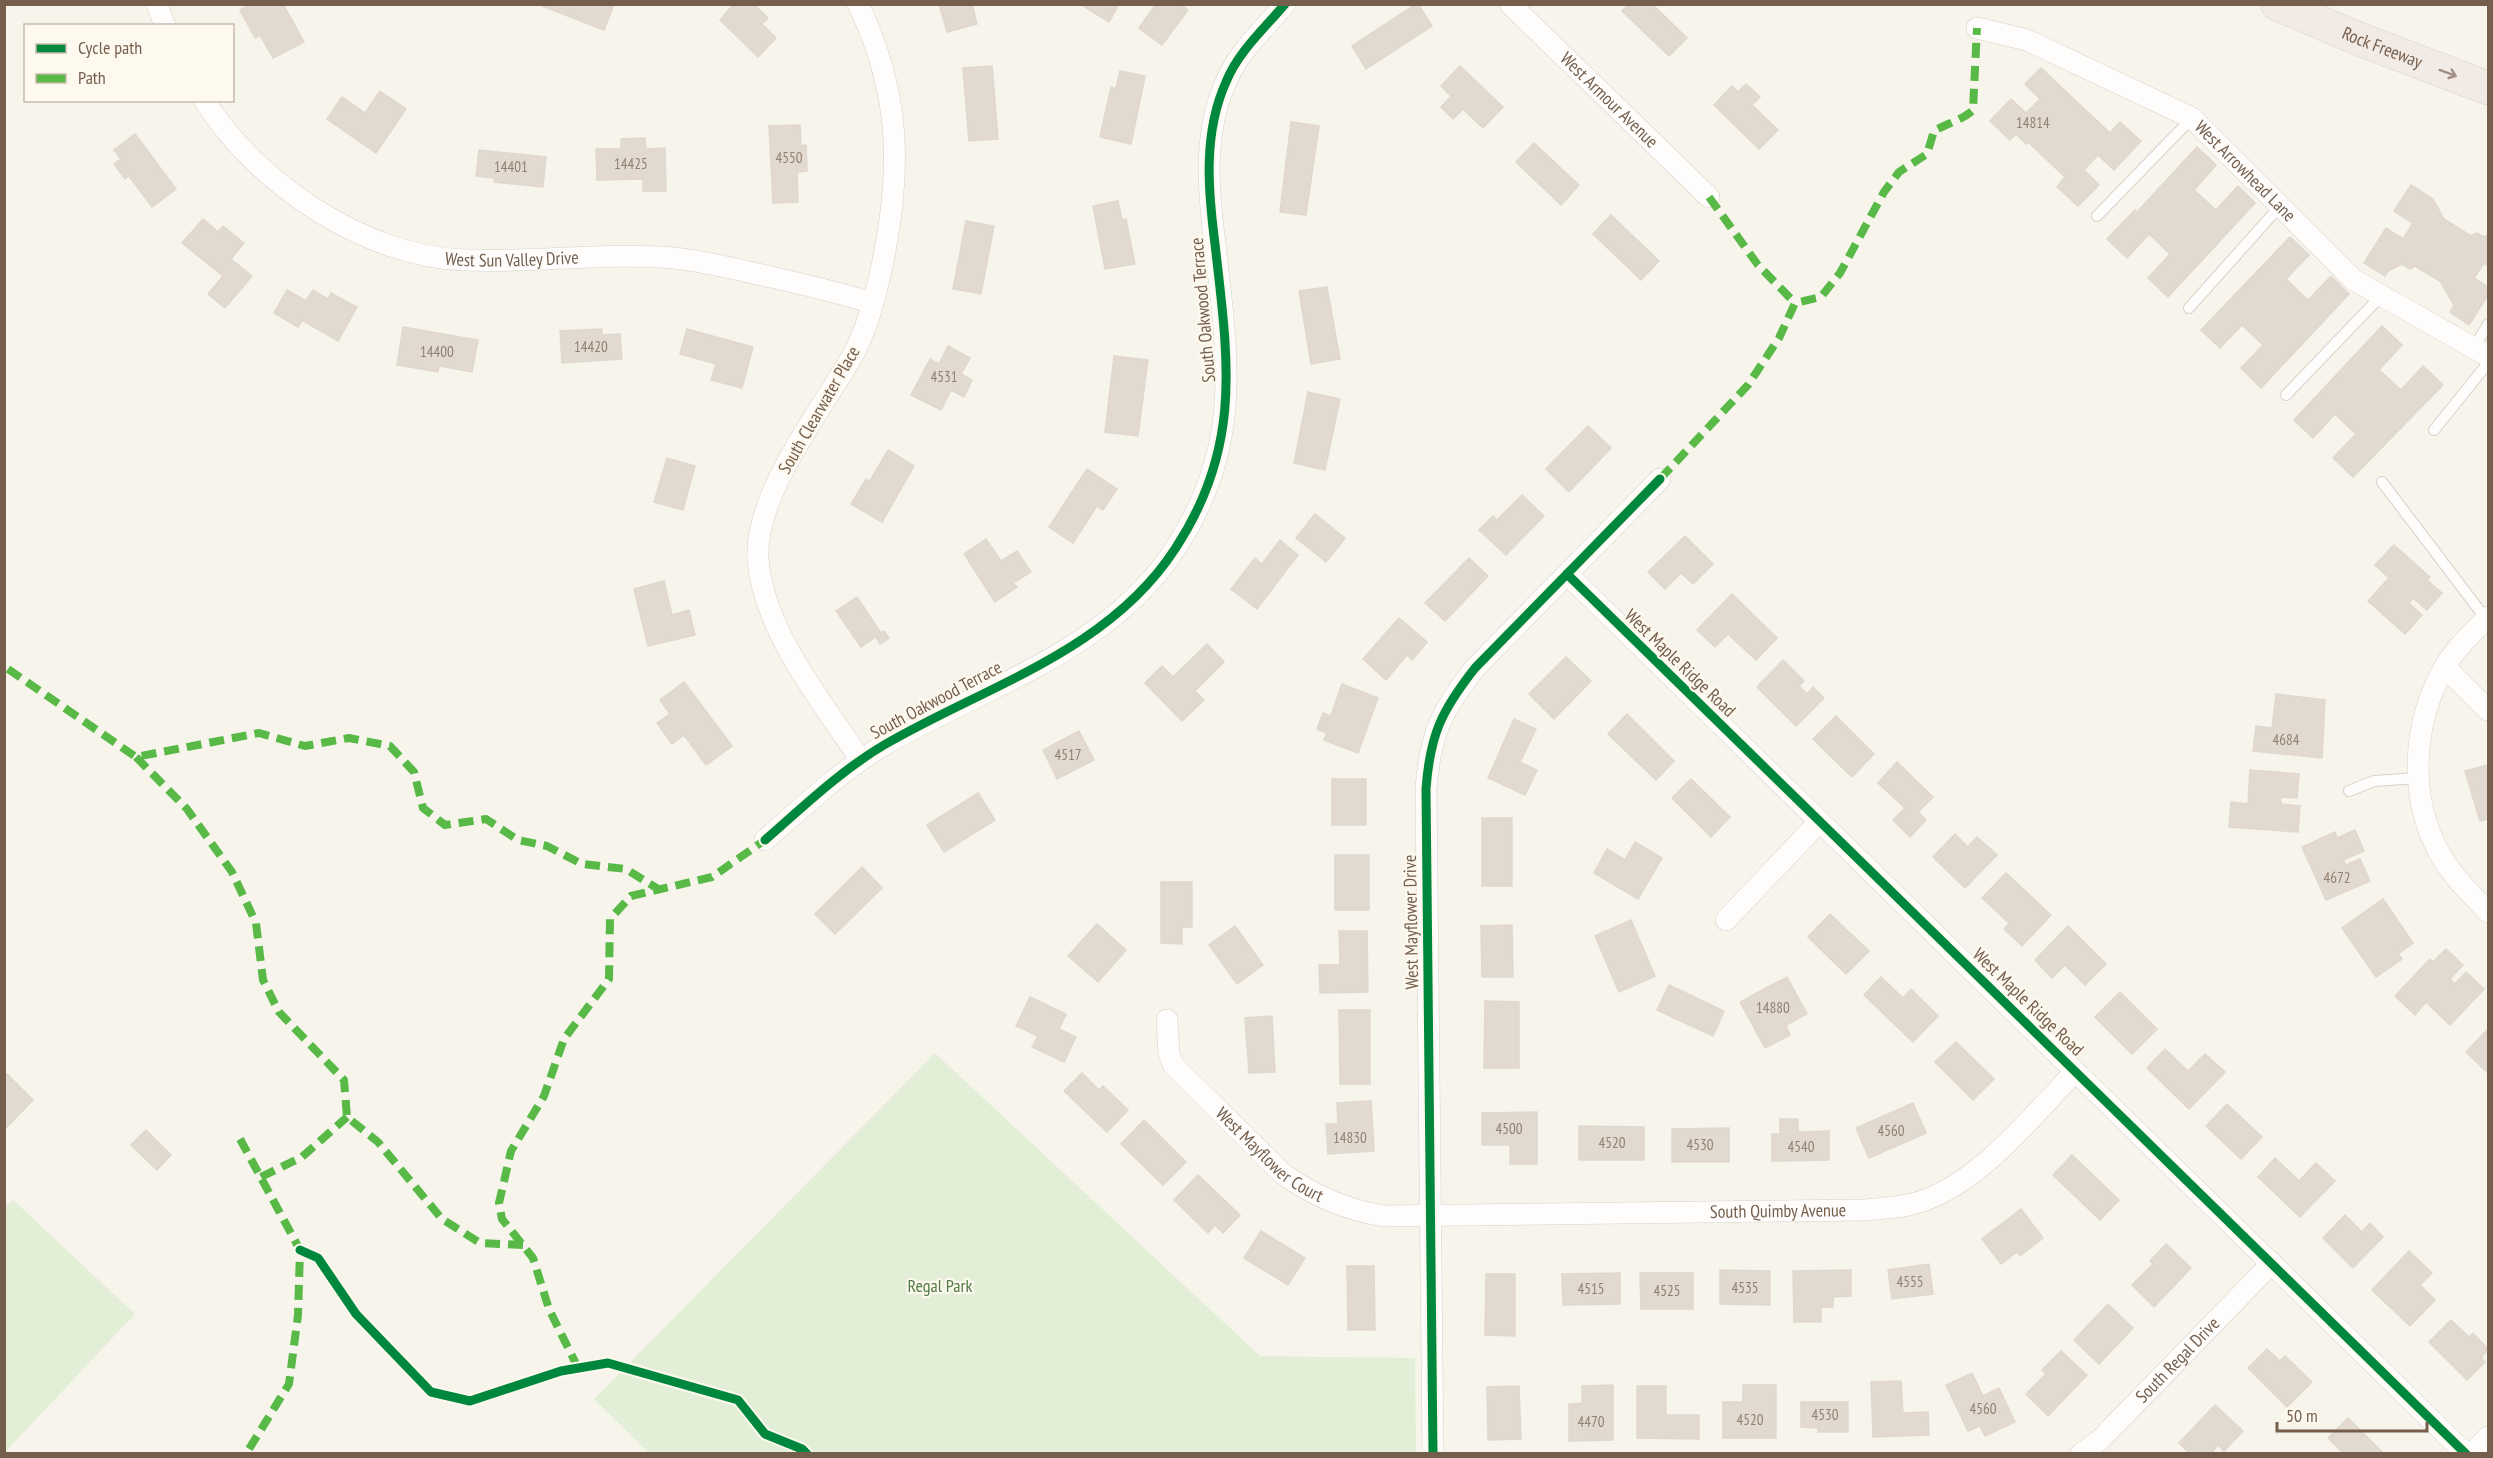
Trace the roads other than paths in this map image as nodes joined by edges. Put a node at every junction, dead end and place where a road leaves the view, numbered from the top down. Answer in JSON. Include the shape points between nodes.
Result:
{"nodes":[{"id":1,"x":157,"y":4,"type":"edge"},
{"id":2,"x":858,"y":4,"type":"edge"},
{"id":3,"x":1285,"y":4,"type":"edge"},
{"id":4,"x":1510,"y":4,"type":"edge"},
{"id":5,"x":2277,"y":4,"type":"edge"},
{"id":6,"x":164,"y":24,"type":"edge"},
{"id":7,"x":1977,"y":28,"type":"dead end"},
{"id":8,"x":2488,"y":88,"type":"edge"},
{"id":9,"x":206,"y":102,"type":"edge"},
{"id":10,"x":2192,"y":118,"type":"junction"},
{"id":11,"x":1709,"y":197,"type":"dead end"},
{"id":12,"x":2280,"y":206,"type":"junction"},
{"id":13,"x":2097,"y":216,"type":"dead end"},
{"id":14,"x":2381,"y":296,"type":"junction"},
{"id":15,"x":872,"y":303,"type":"junction"},
{"id":16,"x":2189,"y":308,"type":"dead end"},
{"id":17,"x":2488,"y":324,"type":"edge"},
{"id":18,"x":2484,"y":356,"type":"edge"},
{"id":19,"x":2286,"y":395,"type":"dead end"},
{"id":20,"x":2434,"y":430,"type":"dead end"},
{"id":21,"x":1660,"y":479,"type":"dead end"},
{"id":22,"x":2382,"y":482,"type":"dead end"},
{"id":23,"x":1567,"y":574,"type":"junction"},
{"id":24,"x":2487,"y":618,"type":"edge"},
{"id":25,"x":2445,"y":667,"type":"junction"},
{"id":26,"x":2488,"y":710,"type":"edge"},
{"id":27,"x":860,"y":759,"type":"junction"},
{"id":28,"x":2418,"y":778,"type":"junction"},
{"id":29,"x":2349,"y":791,"type":"dead end"},
{"id":30,"x":1819,"y":822,"type":"junction"},
{"id":31,"x":765,"y":840,"type":"dead end"},
{"id":32,"x":2488,"y":912,"type":"edge"},
{"id":33,"x":1726,"y":920,"type":"dead end"},
{"id":34,"x":1167,"y":1020,"type":"dead end"},
{"id":35,"x":2075,"y":1072,"type":"junction"},
{"id":36,"x":1431,"y":1217,"type":"junction"},
{"id":37,"x":2272,"y":1263,"type":"junction"},
{"id":38,"x":2488,"y":1437,"type":"edge"},
{"id":39,"x":1433,"y":1454,"type":"edge"},
{"id":40,"x":2081,"y":1454,"type":"edge"},
{"id":41,"x":2466,"y":1454,"type":"edge"},
{"id":42,"x":2472,"y":1454,"type":"edge"}],
"edges":[{"from":1,"to":6,"type":"street"},
{"from":2,"to":15,"type":"street","name":"South Clearwater Place","via":[[882,66],[896,162],[891,225]]},
{"from":3,"to":27,"type":"street","name":"South Oakwood Terrace","via":[[1226,82],[1212,135],[1208,176],[1227,346],[1227,388],[1217,458],[1196,515],[1151,582],[1094,634]]},
{"from":4,"to":11,"type":"street","name":"West Armour Avenue"},
{"from":5,"to":8,"type":"highway","name":"Rock Freeway","one_way":true},
{"from":7,"to":10,"type":"street","name":"West Arrowhead Lane","via":[[2027,40]]},
{"from":9,"to":15,"type":"street","name":"West Sun Valley Drive","via":[[245,152],[302,202],[339,224],[405,250],[464,260],[675,258],[836,291]]},
{"from":10,"to":12,"type":"street","name":"West Arrowhead Lane"},
{"from":10,"to":13,"type":"lane"},
{"from":12,"to":14,"type":"street","name":"West Arrowhead Lane","via":[[2354,280]]},
{"from":12,"to":16,"type":"lane"},
{"from":14,"to":18,"type":"street","name":"West Arrowhead Lane"},
{"from":14,"to":19,"type":"lane"},
{"from":15,"to":27,"type":"street","name":"South Clearwater Place","via":[[852,358],[779,480],[764,519],[758,558],[766,598],[780,632]]},
{"from":17,"to":18,"type":"lane"},
{"from":18,"to":20,"type":"lane"},
{"from":21,"to":23,"type":"street","name":"West Mayflower Drive"},
{"from":22,"to":24,"type":"lane"},
{"from":23,"to":30,"type":"street","name":"West Maple Ridge Road"},
{"from":23,"to":36,"type":"street","name":"West Mayflower Drive","via":[[1475,668],[1454,695],[1432,742],[1426,789]]},
{"from":24,"to":25,"type":"street"},
{"from":25,"to":26,"type":"street"},
{"from":25,"to":28,"type":"street","via":[[2422,725]]},
{"from":27,"to":31,"type":"street","name":"South Oakwood Terrace"},
{"from":28,"to":29,"type":"lane","via":[[2374,781]]},
{"from":28,"to":32,"type":"street","via":[[2422,808],[2441,856],[2462,886]]},
{"from":30,"to":33,"type":"street"},
{"from":30,"to":35,"type":"street","name":"West Maple Ridge Road"},
{"from":34,"to":36,"type":"street","name":"West Mayflower Court","via":[[1169,1054],[1174,1066],[1283,1174],[1304,1189],[1360,1212]]},
{"from":35,"to":36,"type":"street","name":"South Quimby Avenue","via":[[1972,1175],[1910,1205],[1866,1210]]},
{"from":35,"to":37,"type":"street","name":"West Maple Ridge Road"},
{"from":36,"to":39,"type":"street","name":"West Mayflower Drive"},
{"from":37,"to":40,"type":"street","name":"South Regal Drive","via":[[2100,1440]]},
{"from":37,"to":41,"type":"street","name":"West Maple Ridge Road"},
{"from":38,"to":42,"type":"street"}]}
